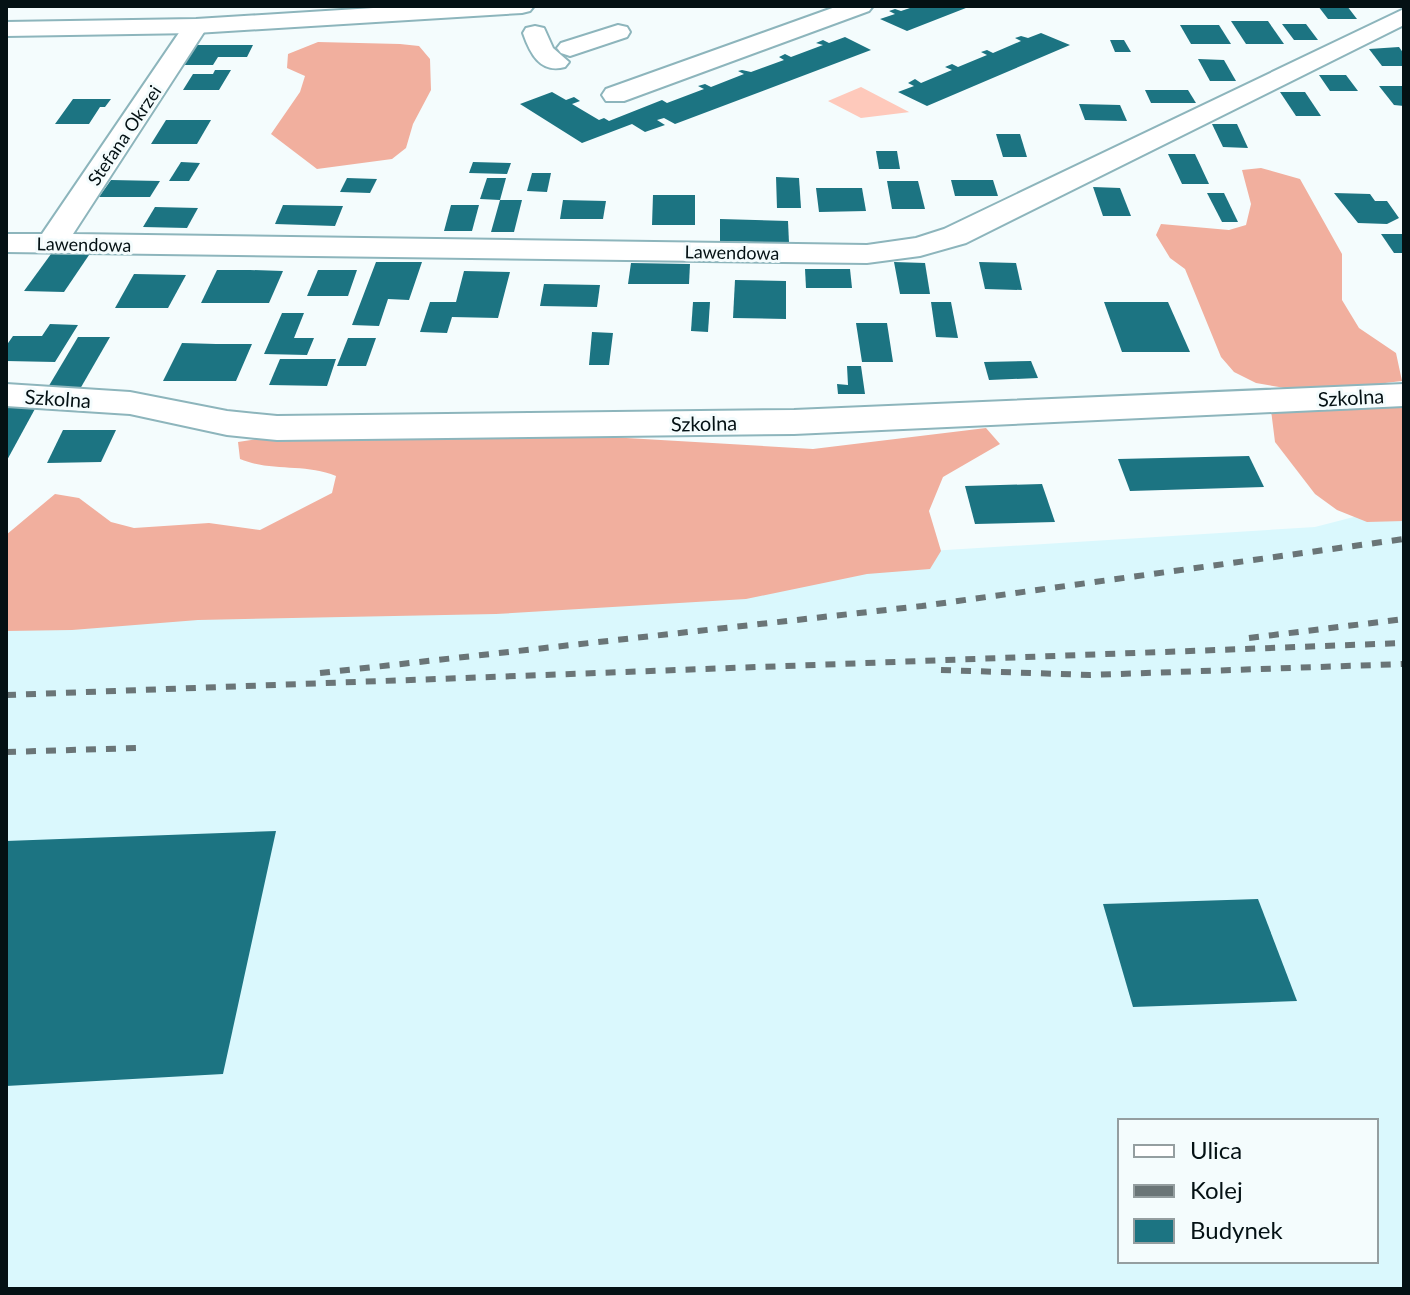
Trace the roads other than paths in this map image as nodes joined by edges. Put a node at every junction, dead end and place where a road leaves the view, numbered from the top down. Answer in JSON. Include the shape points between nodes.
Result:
{"nodes":[{"id":1,"x":348,"y":6,"type":"edge"},
{"id":2,"x":522,"y":6,"type":"edge"},
{"id":3,"x":861,"y":6,"type":"edge"},
{"id":4,"x":6,"y":15,"type":"edge"},
{"id":5,"x":1400,"y":24,"type":"edge"},
{"id":6,"x":196,"y":26,"type":"junction"},
{"id":7,"x":6,"y":29,"type":"edge"},
{"id":8,"x":618,"y":32,"type":"dead end"},
{"id":9,"x":535,"y":33,"type":"dead end"},
{"id":10,"x":615,"y":95,"type":"dead end"},
{"id":11,"x":6,"y":243,"type":"edge"},
{"id":12,"x":52,"y":243,"type":"junction"},
{"id":13,"x":6,"y":395,"type":"edge"},
{"id":14,"x":1404,"y":395,"type":"edge"}],
"edges":[{"from":1,"to":4,"type":"street"},
{"from":2,"to":6,"type":"street"},
{"from":3,"to":10,"type":"street"},
{"from":5,"to":12,"type":"street","name":"Lawendowa","via":[[955,236],[920,247],[867,254]]},
{"from":6,"to":7,"type":"street"},
{"from":6,"to":12,"type":"street","name":"Stefana Okrzei"},
{"from":8,"to":9,"type":"street","via":[[563,55],[542,52]]},
{"from":11,"to":12,"type":"street","name":"Lawendowa"},
{"from":13,"to":14,"type":"street","name":"Szkolna","via":[[130,403],[277,428],[353,429],[794,422]]}]}
